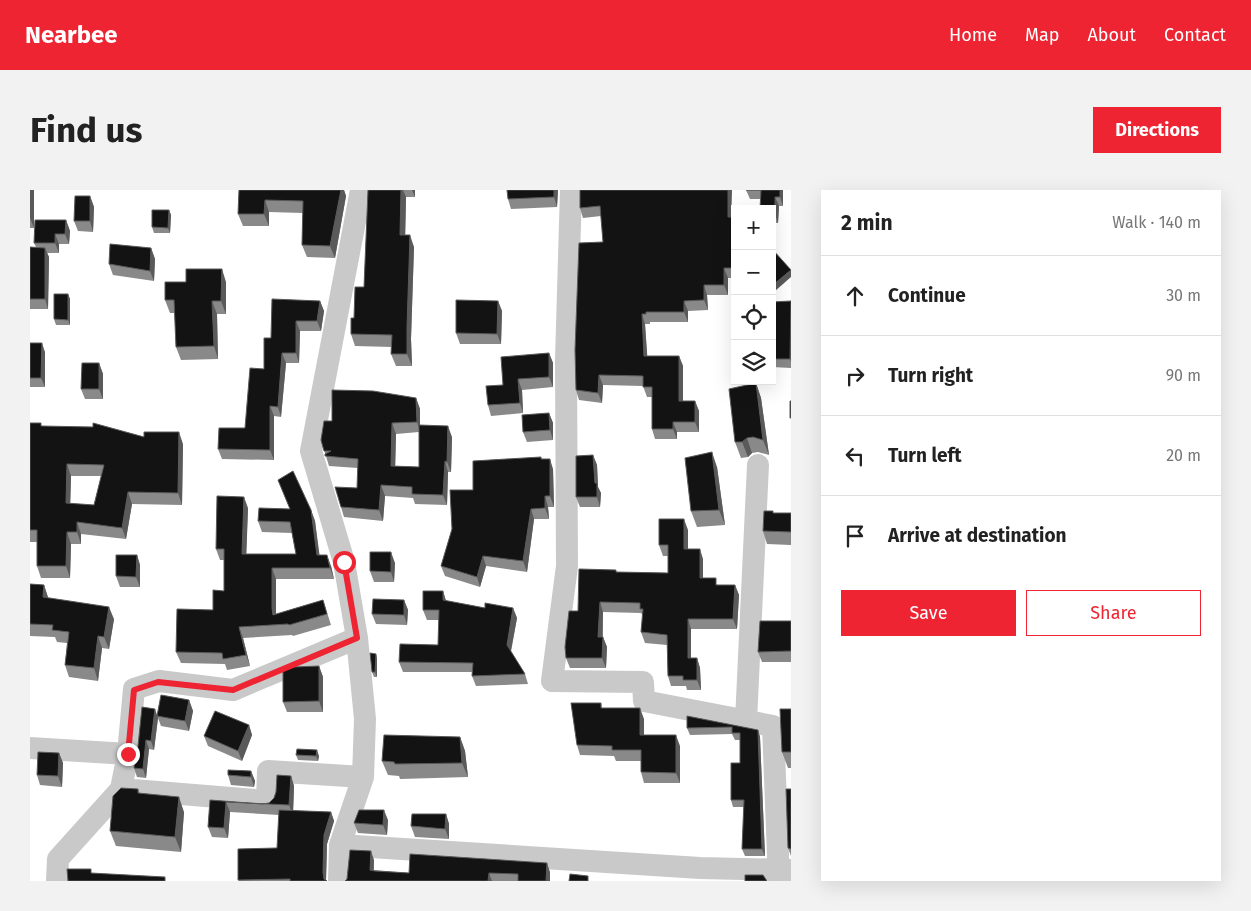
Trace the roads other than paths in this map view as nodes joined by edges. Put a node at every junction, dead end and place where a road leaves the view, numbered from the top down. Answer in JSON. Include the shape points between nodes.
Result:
{"nodes":[{"id":1,"x":361,"y":190,"type":"edge"},
{"id":2,"x":571,"y":190,"type":"edge"},
{"id":3,"x":758,"y":465,"type":"dead end"},
{"id":4,"x":357,"y":638,"type":"junction"},
{"id":5,"x":746,"y":721,"type":"junction"},
{"id":6,"x":30,"y":748,"type":"edge"},
{"id":7,"x":128,"y":754,"type":"junction"},
{"id":8,"x":783,"y":767,"type":"edge"},
{"id":9,"x":363,"y":777,"type":"junction"},
{"id":10,"x":121,"y":789,"type":"junction"},
{"id":11,"x":340,"y":845,"type":"junction"},
{"id":12,"x":574,"y":871,"type":"edge"},
{"id":13,"x":783,"y":874,"type":"edge"},
{"id":14,"x":58,"y":881,"type":"edge"},
{"id":15,"x":339,"y":881,"type":"edge"}],
"edges":[{"from":1,"to":4,"type":"street","via":[[311,451],[344,562]]},
{"from":2,"to":5,"type":"street","via":[[566,360],[567,566],[552,681],[643,682],[644,701]]},
{"from":3,"to":5,"type":"street"},
{"from":4,"to":7,"type":"street","via":[[233,690],[158,682],[134,690]]},
{"from":4,"to":9,"type":"street","via":[[365,719]]},
{"from":5,"to":8,"type":"street","via":[[773,726]]},
{"from":6,"to":7,"type":"street"},
{"from":7,"to":10,"type":"street"},
{"from":8,"to":13,"type":"street"},
{"from":9,"to":10,"type":"street","via":[[268,771],[267,801]]},
{"from":9,"to":11,"type":"street"},
{"from":10,"to":14,"type":"street","via":[[58,859]]},
{"from":11,"to":12,"type":"street"},
{"from":11,"to":15,"type":"street"},
{"from":12,"to":13,"type":"street","via":[[700,868]]}]}
